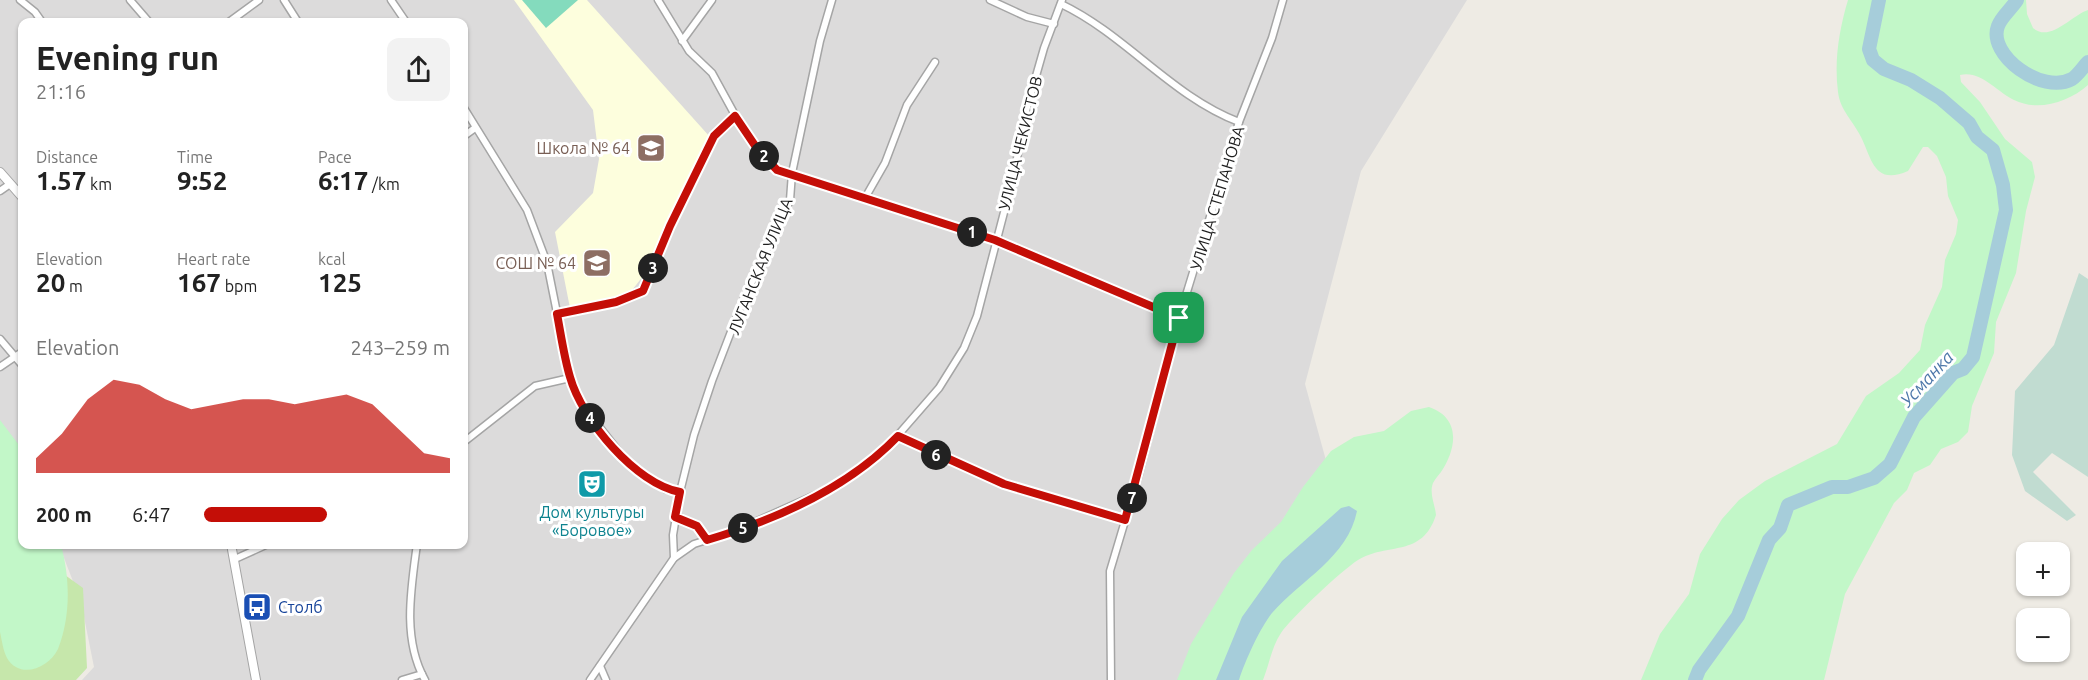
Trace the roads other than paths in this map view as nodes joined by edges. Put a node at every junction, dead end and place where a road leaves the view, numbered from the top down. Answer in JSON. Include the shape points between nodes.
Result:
{"nodes":[{"id":1,"x":20,"y":0,"type":"edge"},
{"id":2,"x":130,"y":0,"type":"edge"},
{"id":3,"x":259,"y":0,"type":"edge"},
{"id":4,"x":284,"y":0,"type":"edge"},
{"id":5,"x":391,"y":0,"type":"edge"},
{"id":6,"x":658,"y":0,"type":"edge"},
{"id":7,"x":712,"y":0,"type":"edge"},
{"id":8,"x":832,"y":0,"type":"edge"},
{"id":9,"x":990,"y":0,"type":"edge"},
{"id":10,"x":1283,"y":0,"type":"edge"},
{"id":11,"x":1061,"y":2,"type":"edge"},
{"id":12,"x":39,"y":18,"type":"edge"},
{"id":13,"x":146,"y":18,"type":"edge"},
{"id":14,"x":234,"y":18,"type":"edge"},
{"id":15,"x":295,"y":18,"type":"edge"},
{"id":16,"x":403,"y":18,"type":"edge"},
{"id":17,"x":1054,"y":24,"type":"junction"},
{"id":18,"x":682,"y":41,"type":"junction"},
{"id":19,"x":935,"y":62,"type":"dead end"},
{"id":20,"x":468,"y":115,"type":"edge"},
{"id":21,"x":735,"y":116,"type":"junction"},
{"id":22,"x":1239,"y":122,"type":"junction"},
{"id":23,"x":475,"y":128,"type":"junction"},
{"id":24,"x":468,"y":133,"type":"edge"},
{"id":25,"x":0,"y":172,"type":"edge"},
{"id":26,"x":792,"y":173,"type":"junction"},
{"id":27,"x":10,"y":184,"type":"junction"},
{"id":28,"x":0,"y":191,"type":"edge"},
{"id":29,"x":18,"y":191,"type":"edge"},
{"id":30,"x":865,"y":198,"type":"junction"},
{"id":31,"x":995,"y":240,"type":"junction"},
{"id":32,"x":557,"y":314,"type":"junction"},
{"id":33,"x":1179,"y":318,"type":"junction"},
{"id":34,"x":0,"y":339,"type":"edge"},
{"id":35,"x":18,"y":353,"type":"edge"},
{"id":36,"x":18,"y":355,"type":"edge"},
{"id":37,"x":0,"y":367,"type":"edge"},
{"id":38,"x":570,"y":378,"type":"junction"},
{"id":39,"x":898,"y":436,"type":"junction"},
{"id":40,"x":468,"y":439,"type":"edge"},
{"id":41,"x":680,"y":492,"type":"junction"},
{"id":42,"x":675,"y":517,"type":"junction"},
{"id":43,"x":1125,"y":520,"type":"junction"},
{"id":44,"x":707,"y":540,"type":"junction"},
{"id":45,"x":232,"y":549,"type":"edge"},
{"id":46,"x":257,"y":549,"type":"edge"},
{"id":47,"x":417,"y":549,"type":"edge"},
{"id":48,"x":674,"y":558,"type":"junction"},
{"id":49,"x":235,"y":559,"type":"junction"},
{"id":50,"x":600,"y":666,"type":"junction"},
{"id":51,"x":424,"y":677,"type":"edge"},
{"id":52,"x":256,"y":680,"type":"edge"},
{"id":53,"x":402,"y":680,"type":"edge"},
{"id":54,"x":590,"y":680,"type":"edge"},
{"id":55,"x":606,"y":680,"type":"edge"},
{"id":56,"x":1111,"y":680,"type":"edge"}],
"edges":[{"from":1,"to":12,"type":"street"},
{"from":2,"to":13,"type":"street"},
{"from":3,"to":14,"type":"street"},
{"from":4,"to":15,"type":"street"},
{"from":5,"to":16,"type":"street"},
{"from":6,"to":18,"type":"street"},
{"from":7,"to":18,"type":"street"},
{"from":8,"to":26,"type":"street","name":"ЛУГАНСКАЯ УЛИЦА"},
{"from":9,"to":17,"type":"street"},
{"from":10,"to":22,"type":"street","name":"УЛИЦА СТЕПАНОВА"},
{"from":11,"to":17,"type":"street","name":"УЛИЦА ЧЕКИСТОВ"},
{"from":11,"to":22,"type":"street","via":[[1084,15],[1186,96]]},
{"from":17,"to":31,"type":"street","name":"УЛИЦА ЧЕКИСТОВ","via":[[1026,111],[1014,174]]},
{"from":18,"to":21,"type":"street","via":[[712,73]]},
{"from":19,"to":30,"type":"street","via":[[907,105],[885,163]]},
{"from":20,"to":23,"type":"street"},
{"from":21,"to":26,"type":"street","via":[[777,170]]},
{"from":21,"to":32,"type":"street","via":[[714,136],[643,291],[616,302]]},
{"from":22,"to":33,"type":"street","name":"УЛИЦА СТЕПАНОВА"},
{"from":23,"to":24,"type":"street"},
{"from":23,"to":32,"type":"street","via":[[527,210],[547,263]]},
{"from":25,"to":27,"type":"street"},
{"from":26,"to":30,"type":"street"},
{"from":26,"to":41,"type":"street","name":"ЛУГАНСКАЯ УЛИЦА","via":[[790,200],[742,303],[712,381]]},
{"from":27,"to":28,"type":"street"},
{"from":27,"to":29,"type":"street"},
{"from":30,"to":31,"type":"street"},
{"from":31,"to":33,"type":"street"},
{"from":31,"to":39,"type":"street","name":"УЛИЦА ЧЕКИСТОВ","via":[[977,316],[964,348],[939,388]]},
{"from":32,"to":38,"type":"street"},
{"from":33,"to":43,"type":"street","name":"УЛИЦА СТЕПАНОВА"},
{"from":34,"to":35,"type":"street"},
{"from":36,"to":37,"type":"street"},
{"from":38,"to":40,"type":"street","via":[[536,386]]},
{"from":38,"to":41,"type":"street","via":[[591,419],[626,461],[665,489]]},
{"from":39,"to":43,"type":"street","via":[[1004,484]]},
{"from":39,"to":44,"type":"street","name":"УЛИЦА ЧЕКИСТОВ","via":[[833,487]]},
{"from":41,"to":42,"type":"street","name":"ЛУГАНСКАЯ УЛИЦА"},
{"from":42,"to":44,"type":"street","via":[[697,526]]},
{"from":42,"to":48,"type":"street","name":"ЛУГАНСКАЯ УЛИЦА"},
{"from":43,"to":56,"type":"street","name":"УЛИЦА СТЕПАНОВА","via":[[1110,571]]},
{"from":44,"to":48,"type":"street","name":"УЛИЦА ЧЕКИСТОВ"},
{"from":45,"to":49,"type":"street"},
{"from":46,"to":49,"type":"street"},
{"from":47,"to":51,"type":"street","via":[[410,628]]},
{"from":48,"to":50,"type":"street"},
{"from":49,"to":52,"type":"street"},
{"from":50,"to":54,"type":"street"},
{"from":50,"to":55,"type":"street"},
{"from":51,"to":53,"type":"street"}]}
